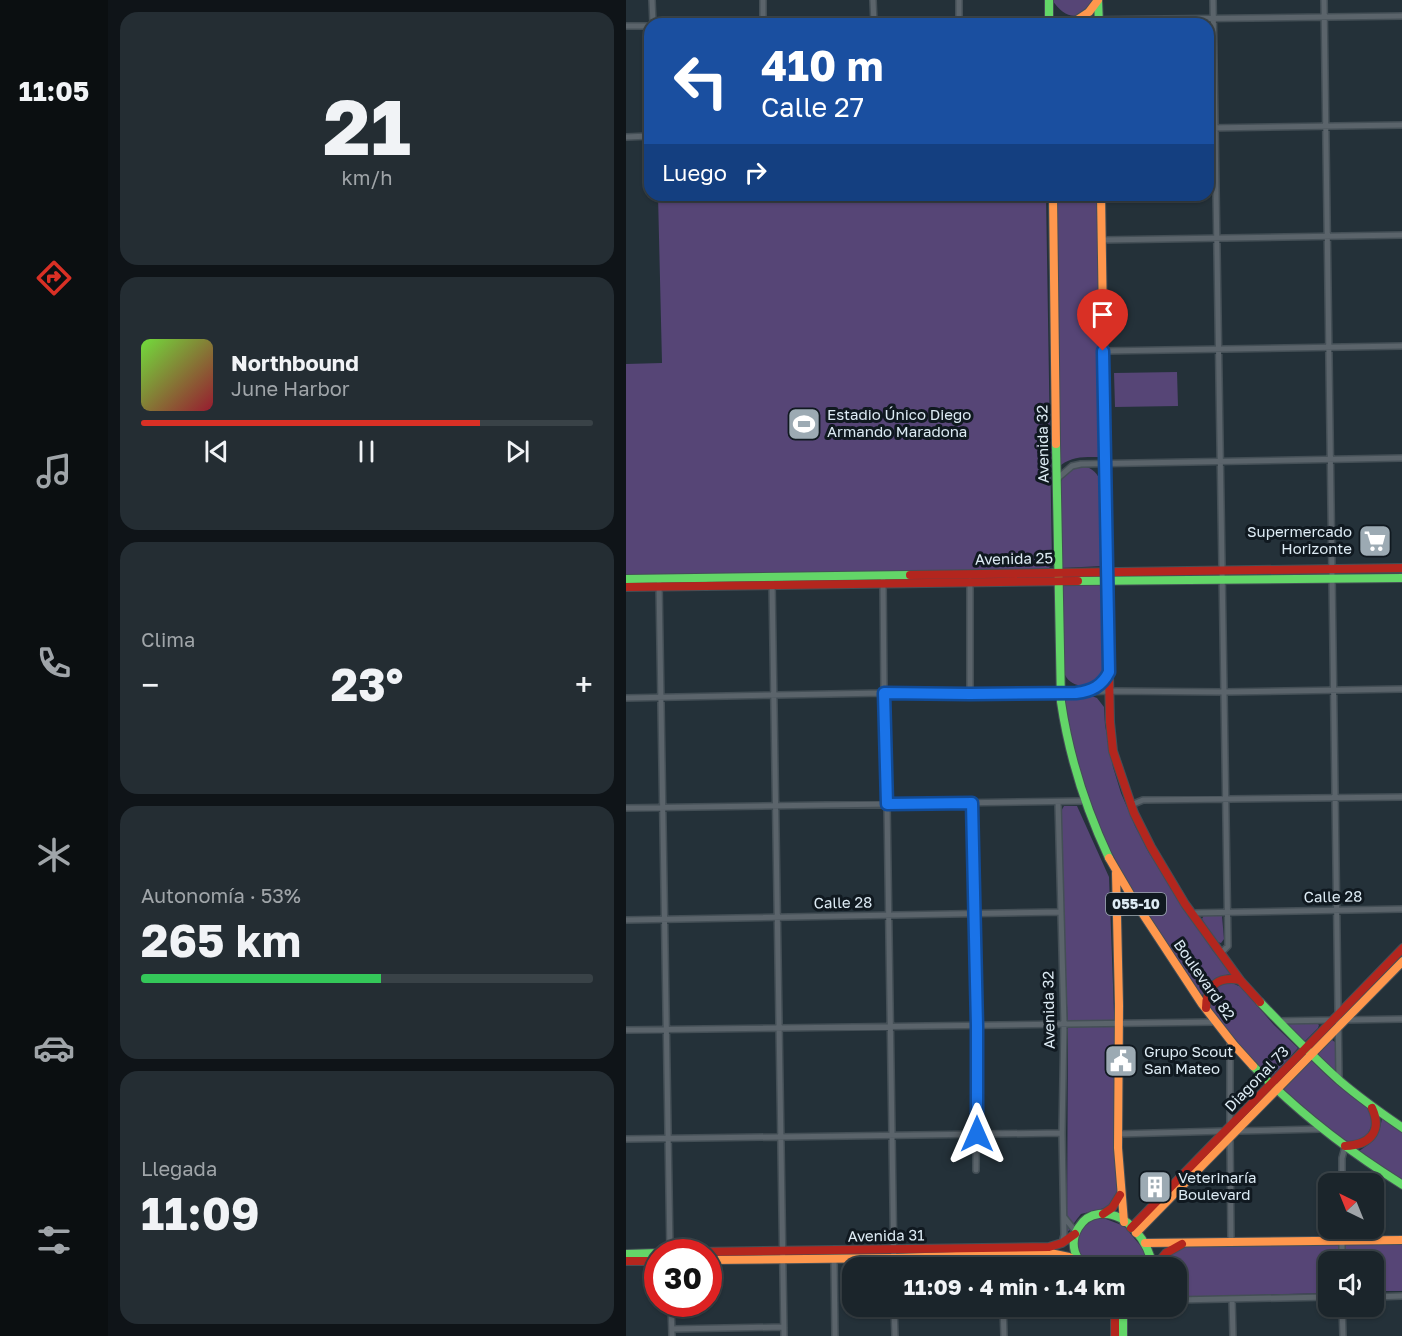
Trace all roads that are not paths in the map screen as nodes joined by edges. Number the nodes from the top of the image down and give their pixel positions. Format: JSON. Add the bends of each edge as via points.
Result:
{"nodes":[{"id":1,"x":652,"y":0,"type":"edge"},
{"id":2,"x":762,"y":0,"type":"edge"},
{"id":3,"x":873,"y":0,"type":"edge"},
{"id":4,"x":959,"y":0,"type":"edge"},
{"id":5,"x":1049,"y":0,"type":"edge"},
{"id":6,"x":1098,"y":0,"type":"edge"},
{"id":7,"x":1213,"y":0,"type":"edge"},
{"id":8,"x":1324,"y":0,"type":"edge"},
{"id":9,"x":1403,"y":16,"type":"edge"},
{"id":10,"x":651,"y":18,"type":"edge"},
{"id":11,"x":762,"y":18,"type":"edge"},
{"id":12,"x":874,"y":18,"type":"edge"},
{"id":13,"x":959,"y":18,"type":"edge"},
{"id":14,"x":1049,"y":18,"type":"edge"},
{"id":15,"x":1080,"y":18,"type":"edge"},
{"id":16,"x":1099,"y":18,"type":"edge"},
{"id":17,"x":1213,"y":18,"type":"joint"},
{"id":18,"x":1324,"y":18,"type":"junction"},
{"id":19,"x":644,"y":25,"type":"edge"},
{"id":20,"x":626,"y":26,"type":"edge"},
{"id":21,"x":1403,"y":125,"type":"edge"},
{"id":22,"x":1326,"y":126,"type":"junction"},
{"id":23,"x":1214,"y":128,"type":"edge"},
{"id":24,"x":644,"y":136,"type":"edge"},
{"id":25,"x":626,"y":137,"type":"edge"},
{"id":26,"x":1214,"y":183,"type":"edge"},
{"id":27,"x":1053,"y":201,"type":"edge"},
{"id":28,"x":1100,"y":201,"type":"edge"},
{"id":29,"x":1403,"y":235,"type":"edge"},
{"id":30,"x":1327,"y":236,"type":"junction"},
{"id":31,"x":1217,"y":238,"type":"junction"},
{"id":32,"x":1101,"y":240,"type":"junction"},
{"id":33,"x":1403,"y":346,"type":"edge"},
{"id":34,"x":1329,"y":347,"type":"junction"},
{"id":35,"x":1218,"y":349,"type":"junction"},
{"id":36,"x":1103,"y":351,"type":"junction"},
{"id":37,"x":1403,"y":458,"type":"edge"},
{"id":38,"x":1330,"y":459,"type":"junction"},
{"id":39,"x":1105,"y":462,"type":"junction"},
{"id":40,"x":1220,"y":462,"type":"junction"},
{"id":41,"x":1057,"y":479,"type":"junction"},
{"id":42,"x":1403,"y":568,"type":"edge"},
{"id":43,"x":1332,"y":569,"type":"junction"},
{"id":44,"x":1222,"y":570,"type":"junction"},
{"id":45,"x":1108,"y":571,"type":"junction"},
{"id":46,"x":1060,"y":572,"type":"junction"},
{"id":47,"x":970,"y":578,"type":"junction"},
{"id":48,"x":1403,"y":578,"type":"edge"},
{"id":49,"x":626,"y":579,"type":"edge"},
{"id":50,"x":883,"y":579,"type":"junction"},
{"id":51,"x":1332,"y":579,"type":"junction"},
{"id":52,"x":1222,"y":580,"type":"junction"},
{"id":53,"x":772,"y":581,"type":"junction"},
{"id":54,"x":1108,"y":581,"type":"junction"},
{"id":55,"x":658,"y":582,"type":"junction"},
{"id":56,"x":1060,"y":582,"type":"junction"},
{"id":57,"x":626,"y":587,"type":"edge"},
{"id":58,"x":1109,"y":672,"type":"junction"},
{"id":59,"x":1403,"y":689,"type":"edge"},
{"id":60,"x":1334,"y":690,"type":"junction"},
{"id":61,"x":1109,"y":691,"type":"junction"},
{"id":62,"x":1087,"y":692,"type":"junction"},
{"id":63,"x":1224,"y":692,"type":"junction"},
{"id":64,"x":884,"y":693,"type":"junction"},
{"id":65,"x":1060,"y":693,"type":"junction"},
{"id":66,"x":970,"y":694,"type":"junction"},
{"id":67,"x":773,"y":696,"type":"junction"},
{"id":68,"x":661,"y":697,"type":"junction"},
{"id":69,"x":626,"y":698,"type":"edge"},
{"id":70,"x":1403,"y":796,"type":"edge"},
{"id":71,"x":1335,"y":798,"type":"junction"},
{"id":72,"x":1225,"y":799,"type":"junction"},
{"id":73,"x":1085,"y":801,"type":"junction"},
{"id":74,"x":1058,"y":802,"type":"junction"},
{"id":75,"x":972,"y":803,"type":"junction"},
{"id":76,"x":887,"y":804,"type":"junction"},
{"id":77,"x":1131,"y":805,"type":"junction"},
{"id":78,"x":777,"y":806,"type":"junction"},
{"id":79,"x":662,"y":807,"type":"junction"},
{"id":80,"x":626,"y":808,"type":"edge"},
{"id":81,"x":1115,"y":870,"type":"junction"},
{"id":82,"x":1139,"y":909,"type":"junction"},
{"id":83,"x":1403,"y":909,"type":"edge"},
{"id":84,"x":1337,"y":910,"type":"junction"},
{"id":85,"x":1061,"y":912,"type":"junction"},
{"id":86,"x":1116,"y":912,"type":"junction"},
{"id":87,"x":1226,"y":912,"type":"junction"},
{"id":88,"x":1192,"y":913,"type":"junction"},
{"id":89,"x":973,"y":914,"type":"junction"},
{"id":90,"x":888,"y":915,"type":"junction"},
{"id":91,"x":778,"y":918,"type":"junction"},
{"id":92,"x":664,"y":919,"type":"junction"},
{"id":93,"x":626,"y":920,"type":"edge"},
{"id":94,"x":1403,"y":948,"type":"edge"},
{"id":95,"x":1221,"y":952,"type":"junction"},
{"id":96,"x":1403,"y":962,"type":"edge"},
{"id":97,"x":1240,"y":980,"type":"junction"},
{"id":98,"x":1206,"y":1009,"type":"junction"},
{"id":99,"x":1403,"y":1019,"type":"edge"},
{"id":100,"x":1339,"y":1020,"type":"junction"},
{"id":101,"x":1276,"y":1021,"type":"junction"},
{"id":102,"x":1216,"y":1022,"type":"junction"},
{"id":103,"x":1064,"y":1024,"type":"junction"},
{"id":104,"x":1119,"y":1024,"type":"junction"},
{"id":105,"x":977,"y":1026,"type":"junction"},
{"id":106,"x":890,"y":1027,"type":"junction"},
{"id":107,"x":779,"y":1028,"type":"junction"},
{"id":108,"x":626,"y":1030,"type":"edge"},
{"id":109,"x":666,"y":1030,"type":"junction"},
{"id":110,"x":1230,"y":1040,"type":"junction"},
{"id":111,"x":1308,"y":1052,"type":"junction"},
{"id":112,"x":1340,"y":1081,"type":"junction"},
{"id":113,"x":1274,"y":1087,"type":"junction"},
{"id":114,"x":1370,"y":1105,"type":"junction"},
{"id":115,"x":1403,"y":1128,"type":"edge"},
{"id":116,"x":1322,"y":1129,"type":"junction"},
{"id":117,"x":1230,"y":1131,"type":"junction"},
{"id":118,"x":1062,"y":1132,"type":"junction"},
{"id":119,"x":891,"y":1134,"type":"junction"},
{"id":120,"x":977,"y":1134,"type":"junction"},
{"id":121,"x":1118,"y":1134,"type":"junction"},
{"id":122,"x":780,"y":1137,"type":"junction"},
{"id":123,"x":668,"y":1138,"type":"junction"},
{"id":124,"x":626,"y":1139,"type":"edge"},
{"id":125,"x":1345,"y":1146,"type":"junction"},
{"id":126,"x":976,"y":1170,"type":"dead end"},
{"id":127,"x":1342,"y":1173,"type":"edge"},
{"id":128,"x":1403,"y":1185,"type":"edge"},
{"id":129,"x":1120,"y":1194,"type":"junction"},
{"id":130,"x":1103,"y":1214,"type":"junction"},
{"id":131,"x":1064,"y":1217,"type":"junction"},
{"id":132,"x":1124,"y":1222,"type":"junction"},
{"id":133,"x":1134,"y":1230,"type":"junction"},
{"id":134,"x":1075,"y":1233,"type":"junction"},
{"id":135,"x":670,"y":1239,"type":"edge"},
{"id":136,"x":1342,"y":1240,"type":"junction"},
{"id":137,"x":1403,"y":1240,"type":"edge"},
{"id":138,"x":1231,"y":1242,"type":"junction"},
{"id":139,"x":1062,"y":1243,"type":"junction"},
{"id":140,"x":1145,"y":1243,"type":"junction"},
{"id":141,"x":1185,"y":1243,"type":"junction"},
{"id":142,"x":1002,"y":1251,"type":"junction"},
{"id":143,"x":1342,"y":1251,"type":"edge"},
{"id":144,"x":644,"y":1253,"type":"edge"},
{"id":145,"x":722,"y":1253,"type":"edge"},
{"id":146,"x":626,"y":1254,"type":"edge"},
{"id":147,"x":894,"y":1254,"type":"junction"},
{"id":148,"x":784,"y":1255,"type":"junction"},
{"id":149,"x":1002,"y":1257,"type":"edge"},
{"id":150,"x":1069,"y":1257,"type":"edge"},
{"id":151,"x":1078,"y":1257,"type":"edge"},
{"id":152,"x":1151,"y":1257,"type":"edge"},
{"id":153,"x":1163,"y":1257,"type":"edge"},
{"id":154,"x":834,"y":1258,"type":"junction"},
{"id":155,"x":722,"y":1259,"type":"edge"},
{"id":156,"x":626,"y":1261,"type":"edge"},
{"id":157,"x":644,"y":1261,"type":"edge"},
{"id":158,"x":1403,"y":1296,"type":"edge"},
{"id":159,"x":1318,"y":1297,"type":"edge"},
{"id":160,"x":1384,"y":1297,"type":"edge"},
{"id":161,"x":1232,"y":1299,"type":"junction"},
{"id":162,"x":1187,"y":1300,"type":"edge"},
{"id":163,"x":672,"y":1317,"type":"edge"},
{"id":164,"x":894,"y":1317,"type":"edge"},
{"id":165,"x":1003,"y":1317,"type":"edge"},
{"id":166,"x":1115,"y":1317,"type":"edge"},
{"id":167,"x":1123,"y":1317,"type":"edge"},
{"id":168,"x":1343,"y":1317,"type":"edge"},
{"id":169,"x":784,"y":1327,"type":"junction"},
{"id":170,"x":672,"y":1329,"type":"junction"},
{"id":171,"x":672,"y":1336,"type":"edge"},
{"id":172,"x":784,"y":1336,"type":"edge"},
{"id":173,"x":835,"y":1336,"type":"edge"},
{"id":174,"x":895,"y":1336,"type":"edge"},
{"id":175,"x":1004,"y":1336,"type":"edge"},
{"id":176,"x":1115,"y":1336,"type":"edge"},
{"id":177,"x":1123,"y":1336,"type":"edge"},
{"id":178,"x":1233,"y":1336,"type":"edge"},
{"id":179,"x":1343,"y":1336,"type":"edge"}],
"edges":[{"from":1,"to":10,"type":"street"},
{"from":2,"to":11,"type":"street"},
{"from":3,"to":12,"type":"street"},
{"from":4,"to":13,"type":"street"},
{"from":5,"to":14,"type":"main road"},
{"from":6,"to":15,"type":"main road"},
{"from":6,"to":16,"type":"main road"},
{"from":7,"to":17,"type":"street"},
{"from":8,"to":18,"type":"street"},
{"from":9,"to":18,"type":"street"},
{"from":17,"to":18,"type":"street"},
{"from":18,"to":22,"type":"street"},
{"from":19,"to":20,"type":"street"},
{"from":21,"to":22,"type":"street"},
{"from":22,"to":23,"type":"street"},
{"from":22,"to":30,"type":"street"},
{"from":24,"to":25,"type":"street"},
{"from":26,"to":31,"type":"street"},
{"from":27,"to":41,"type":"main road","name":"Avenida 32","number":"055-10"},
{"from":28,"to":32,"type":"main road","number":"055-10"},
{"from":29,"to":30,"type":"street"},
{"from":30,"to":31,"type":"street"},
{"from":30,"to":34,"type":"street"},
{"from":31,"to":32,"type":"street"},
{"from":31,"to":35,"type":"street"},
{"from":32,"to":36,"type":"main road","number":"055-10"},
{"from":33,"to":34,"type":"street"},
{"from":34,"to":35,"type":"street"},
{"from":34,"to":38,"type":"street"},
{"from":35,"to":36,"type":"street"},
{"from":35,"to":40,"type":"street"},
{"from":36,"to":39,"type":"main road","number":"055-10"},
{"from":37,"to":38,"type":"street"},
{"from":38,"to":40,"type":"street"},
{"from":38,"to":43,"type":"street"},
{"from":39,"to":40,"type":"street"},
{"from":39,"to":41,"type":"street","via":[[1072,466]]},
{"from":39,"to":45,"type":"main road","number":"055-10"},
{"from":40,"to":44,"type":"street"},
{"from":41,"to":46,"type":"main road","name":"Avenida 32","number":"055-10"},
{"from":42,"to":43,"type":"main road","name":"Avenida 25"},
{"from":43,"to":44,"type":"main road","name":"Avenida 25"},
{"from":43,"to":51,"type":"street"},
{"from":44,"to":45,"type":"main road","name":"Avenida 25"},
{"from":44,"to":52,"type":"street"},
{"from":45,"to":46,"type":"main road","name":"Avenida 25"},
{"from":45,"to":54,"type":"main road","number":"055-10"},
{"from":46,"to":47,"type":"main road","name":"Avenida 25"},
{"from":46,"to":56,"type":"main road","name":"Avenida 32","number":"055-10"},
{"from":47,"to":50,"type":"main road","name":"Avenida 25"},
{"from":47,"to":56,"type":"main road","name":"Avenida 25"},
{"from":47,"to":66,"type":"street"},
{"from":48,"to":51,"type":"main road","name":"Avenida 25"},
{"from":49,"to":55,"type":"main road","name":"Avenida 25"},
{"from":50,"to":53,"type":"main road","name":"Avenida 25"},
{"from":50,"to":64,"type":"street"},
{"from":51,"to":52,"type":"main road","name":"Avenida 25"},
{"from":51,"to":60,"type":"street"},
{"from":52,"to":54,"type":"main road","name":"Avenida 25"},
{"from":52,"to":63,"type":"street"},
{"from":53,"to":55,"type":"main road","name":"Avenida 25"},
{"from":53,"to":67,"type":"street"},
{"from":54,"to":56,"type":"main road","name":"Avenida 25"},
{"from":54,"to":58,"type":"main road","number":"055-10"},
{"from":55,"to":57,"type":"main road","name":"Avenida 25"},
{"from":55,"to":68,"type":"street"},
{"from":56,"to":65,"type":"main road","name":"Avenida 32","number":"055-10"},
{"from":58,"to":61,"type":"main road","number":"055-10"},
{"from":58,"to":62,"type":"main road","via":[[1100,685]]},
{"from":59,"to":60,"type":"street"},
{"from":60,"to":63,"type":"street"},
{"from":60,"to":71,"type":"street"},
{"from":61,"to":62,"type":"street"},
{"from":61,"to":63,"type":"street"},
{"from":61,"to":77,"type":"main road","name":"Boulevard 82","number":"055-10","via":[[1113,751]]},
{"from":62,"to":65,"type":"street"},
{"from":63,"to":72,"type":"street"},
{"from":64,"to":66,"type":"street"},
{"from":64,"to":67,"type":"street"},
{"from":64,"to":76,"type":"street"},
{"from":65,"to":66,"type":"street"},
{"from":65,"to":73,"type":"main road","name":"Boulevard 82","number":"055-10","via":[[1066,733]]},
{"from":67,"to":68,"type":"street"},
{"from":67,"to":78,"type":"street"},
{"from":68,"to":69,"type":"street"},
{"from":68,"to":79,"type":"street"},
{"from":70,"to":71,"type":"street"},
{"from":71,"to":72,"type":"street"},
{"from":71,"to":84,"type":"street"},
{"from":72,"to":77,"type":"street","via":[[1143,800]]},
{"from":72,"to":87,"type":"street"},
{"from":73,"to":74,"type":"street"},
{"from":73,"to":81,"type":"main road","name":"Boulevard 82","number":"055-10"},
{"from":74,"to":75,"type":"street"},
{"from":74,"to":85,"type":"street","name":"Avenida 32"},
{"from":75,"to":76,"type":"street"},
{"from":75,"to":89,"type":"street"},
{"from":76,"to":78,"type":"street"},
{"from":76,"to":90,"type":"street"},
{"from":77,"to":88,"type":"main road","name":"Boulevard 82","number":"055-10","via":[[1151,847]]},
{"from":78,"to":79,"type":"street"},
{"from":78,"to":91,"type":"street"},
{"from":79,"to":80,"type":"street"},
{"from":79,"to":92,"type":"street"},
{"from":81,"to":82,"type":"main road","name":"Boulevard 82","number":"055-10"},
{"from":81,"to":86,"type":"main road"},
{"from":82,"to":86,"type":"main road"},
{"from":82,"to":98,"type":"main road","name":"Boulevard 82","number":"055-10"},
{"from":83,"to":84,"type":"street","name":"Calle 28"},
{"from":84,"to":87,"type":"street","name":"Calle 28"},
{"from":84,"to":100,"type":"street"},
{"from":85,"to":89,"type":"street","name":"Calle 28"},
{"from":85,"to":103,"type":"street","name":"Avenida 32"},
{"from":86,"to":104,"type":"main road"},
{"from":87,"to":88,"type":"street","name":"Calle 28"},
{"from":87,"to":95,"type":"street","via":[[1228,946]]},
{"from":88,"to":95,"type":"main road","name":"Boulevard 82","number":"055-10"},
{"from":89,"to":90,"type":"street","name":"Calle 28"},
{"from":89,"to":105,"type":"street"},
{"from":90,"to":91,"type":"street","name":"Calle 28"},
{"from":90,"to":106,"type":"street"},
{"from":91,"to":92,"type":"street","name":"Calle 28"},
{"from":91,"to":107,"type":"street"},
{"from":92,"to":93,"type":"street","name":"Calle 28"},
{"from":92,"to":109,"type":"street"},
{"from":94,"to":100,"type":"main road","name":"Diagonal 73"},
{"from":95,"to":97,"type":"main road","name":"Boulevard 82","number":"055-10"},
{"from":96,"to":100,"type":"main road","name":"Diagonal 73"},
{"from":97,"to":98,"type":"main road","via":[[1227,978],[1215,983],[1207,994]]},
{"from":97,"to":101,"type":"main road","name":"Boulevard 82","number":"055-10"},
{"from":98,"to":102,"type":"main road","name":"Boulevard 82","number":"055-10"},
{"from":99,"to":100,"type":"street"},
{"from":100,"to":101,"type":"street"},
{"from":100,"to":111,"type":"main road","name":"Diagonal 73"},
{"from":100,"to":112,"type":"street"},
{"from":101,"to":111,"type":"main road","name":"Boulevard 82","number":"055-10"},
{"from":102,"to":104,"type":"street"},
{"from":102,"to":110,"type":"main road","name":"Boulevard 82","number":"055-10"},
{"from":103,"to":104,"type":"street"},
{"from":103,"to":105,"type":"street"},
{"from":103,"to":118,"type":"street","name":"Avenida 32"},
{"from":104,"to":121,"type":"main road"},
{"from":105,"to":106,"type":"street"},
{"from":105,"to":120,"type":"street"},
{"from":106,"to":107,"type":"street"},
{"from":106,"to":119,"type":"street"},
{"from":107,"to":109,"type":"street"},
{"from":107,"to":122,"type":"street"},
{"from":108,"to":109,"type":"street"},
{"from":109,"to":123,"type":"street"},
{"from":110,"to":113,"type":"main road","name":"Boulevard 82","number":"055-10"},
{"from":110,"to":117,"type":"street"},
{"from":111,"to":112,"type":"main road","name":"Boulevard 82","number":"055-10"},
{"from":111,"to":113,"type":"main road","name":"Diagonal 73"},
{"from":112,"to":114,"type":"main road","name":"Boulevard 82","number":"055-10"},
{"from":113,"to":116,"type":"main road","name":"Boulevard 82","number":"055-10"},
{"from":113,"to":117,"type":"main road","name":"Diagonal 73"},
{"from":114,"to":115,"type":"main road","name":"Boulevard 82","number":"055-10"},
{"from":114,"to":125,"type":"main road","via":[[1376,1119],[1371,1137],[1359,1146]]},
{"from":116,"to":117,"type":"street"},
{"from":116,"to":125,"type":"main road","name":"Boulevard 82","number":"055-10"},
{"from":117,"to":121,"type":"street"},
{"from":117,"to":133,"type":"main road","name":"Diagonal 73"},
{"from":117,"to":138,"type":"street"},
{"from":118,"to":120,"type":"street"},
{"from":118,"to":131,"type":"street","name":"Avenida 32"},
{"from":119,"to":120,"type":"street"},
{"from":119,"to":122,"type":"street"},
{"from":119,"to":147,"type":"street"},
{"from":120,"to":126,"type":"street"},
{"from":121,"to":129,"type":"main road"},
{"from":122,"to":123,"type":"street"},
{"from":122,"to":148,"type":"street"},
{"from":123,"to":124,"type":"street"},
{"from":123,"to":135,"type":"street"},
{"from":125,"to":127,"type":"street"},
{"from":125,"to":128,"type":"main road","name":"Boulevard 82","number":"055-10"},
{"from":129,"to":130,"type":"main road","via":[[1116,1204]]},
{"from":129,"to":132,"type":"main road"},
{"from":130,"to":132,"type":"main road"},
{"from":130,"to":134,"type":"main road","name":"Avenida 31","via":[[1087,1218]]},
{"from":131,"to":134,"type":"street"},
{"from":131,"to":139,"type":"street","name":"Avenida 32"},
{"from":132,"to":133,"type":"main road"},
{"from":133,"to":140,"type":"main road"},
{"from":134,"to":139,"type":"main road","name":"Avenida 31"},
{"from":134,"to":151,"type":"main road","via":[[1073,1246]]},
{"from":136,"to":137,"type":"main road"},
{"from":136,"to":138,"type":"main road"},
{"from":136,"to":143,"type":"street"},
{"from":138,"to":141,"type":"main road"},
{"from":139,"to":142,"type":"main road","name":"Avenida 31"},
{"from":140,"to":141,"type":"main road"},
{"from":140,"to":152,"type":"main road"},
{"from":141,"to":153,"type":"main road"},
{"from":142,"to":147,"type":"main road","name":"Avenida 31"},
{"from":142,"to":149,"type":"street"},
{"from":142,"to":150,"type":"main road","name":"Avenida 31"},
{"from":144,"to":146,"type":"main road"},
{"from":145,"to":148,"type":"main road","name":"Avenida 31"},
{"from":147,"to":148,"type":"main road","name":"Avenida 31"},
{"from":147,"to":154,"type":"main road","name":"Avenida 31"},
{"from":148,"to":154,"type":"main road","name":"Avenida 31"},
{"from":148,"to":155,"type":"main road","name":"Avenida 31"},
{"from":148,"to":169,"type":"street"},
{"from":154,"to":173,"type":"street"},
{"from":156,"to":157,"type":"main road"},
{"from":158,"to":160,"type":"street"},
{"from":159,"to":161,"type":"street"},
{"from":161,"to":162,"type":"street"},
{"from":161,"to":178,"type":"street"},
{"from":163,"to":170,"type":"street"},
{"from":164,"to":174,"type":"street"},
{"from":165,"to":175,"type":"street"},
{"from":166,"to":176,"type":"main road"},
{"from":167,"to":177,"type":"main road"},
{"from":168,"to":179,"type":"street"},
{"from":169,"to":170,"type":"street"},
{"from":169,"to":172,"type":"street"},
{"from":170,"to":171,"type":"street"}]}
